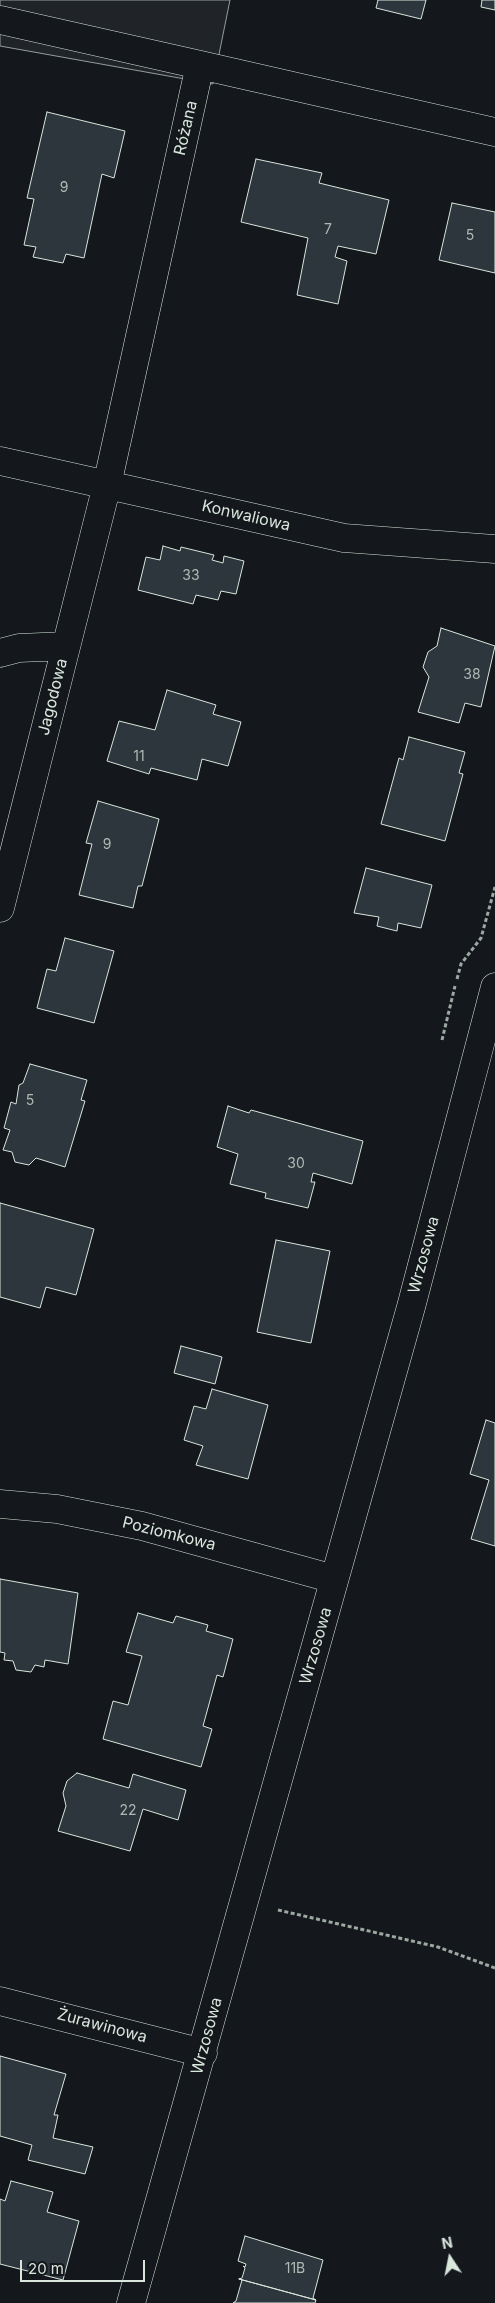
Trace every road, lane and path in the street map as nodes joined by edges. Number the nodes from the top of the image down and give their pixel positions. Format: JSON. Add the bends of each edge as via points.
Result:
{"nodes":[{"id":1,"x":0,"y":20,"type":"edge"},
{"id":2,"x":200,"y":65,"type":"junction"},
{"id":3,"x":495,"y":132,"type":"edge"},
{"id":4,"x":0,"y":461,"type":"edge"},
{"id":5,"x":107,"y":485,"type":"junction"},
{"id":6,"x":495,"y":549,"type":"edge"},
{"id":7,"x":66,"y":646,"type":"junction"},
{"id":8,"x":0,"y":653,"type":"edge"},
{"id":9,"x":0,"y":908,"type":"edge"},
{"id":10,"x":495,"y":987,"type":"edge"},
{"id":11,"x":0,"y":1504,"type":"edge"},
{"id":12,"x":334,"y":1579,"type":"junction"},
{"id":13,"x":244,"y":1902,"type":"junction"},
{"id":14,"x":495,"y":1968,"type":"edge"},
{"id":15,"x":0,"y":2000,"type":"edge"},
{"id":16,"x":203,"y":2053,"type":"junction"},
{"id":17,"x":131,"y":2303,"type":"edge"}],
"edges":[{"from":1,"to":2,"type":"street"},
{"from":2,"to":3,"type":"street"},
{"from":2,"to":5,"type":"street","name":"Różana"},
{"from":4,"to":5,"type":"street","name":"Konwaliowa"},
{"from":5,"to":6,"type":"street","name":"Konwaliowa","via":[[344,538]]},
{"from":5,"to":7,"type":"street","name":"Jagodowa"},
{"from":7,"to":8,"type":"street","via":[[19,648]]},
{"from":7,"to":9,"type":"street","name":"Jagodowa"},
{"from":10,"to":12,"type":"street","name":"Wrzosowa","via":[[411,1307]]},
{"from":11,"to":12,"type":"street","name":"Poziomkowa","via":[[58,1509],[142,1526]]},
{"from":12,"to":13,"type":"street","name":"Wrzosowa"},
{"from":13,"to":14,"type":"path","via":[[438,1947]]},
{"from":13,"to":16,"type":"street","name":"Wrzosowa"},
{"from":15,"to":16,"type":"street","name":"Żurawinowa"},
{"from":16,"to":17,"type":"street","name":"Wrzosowa"}]}
